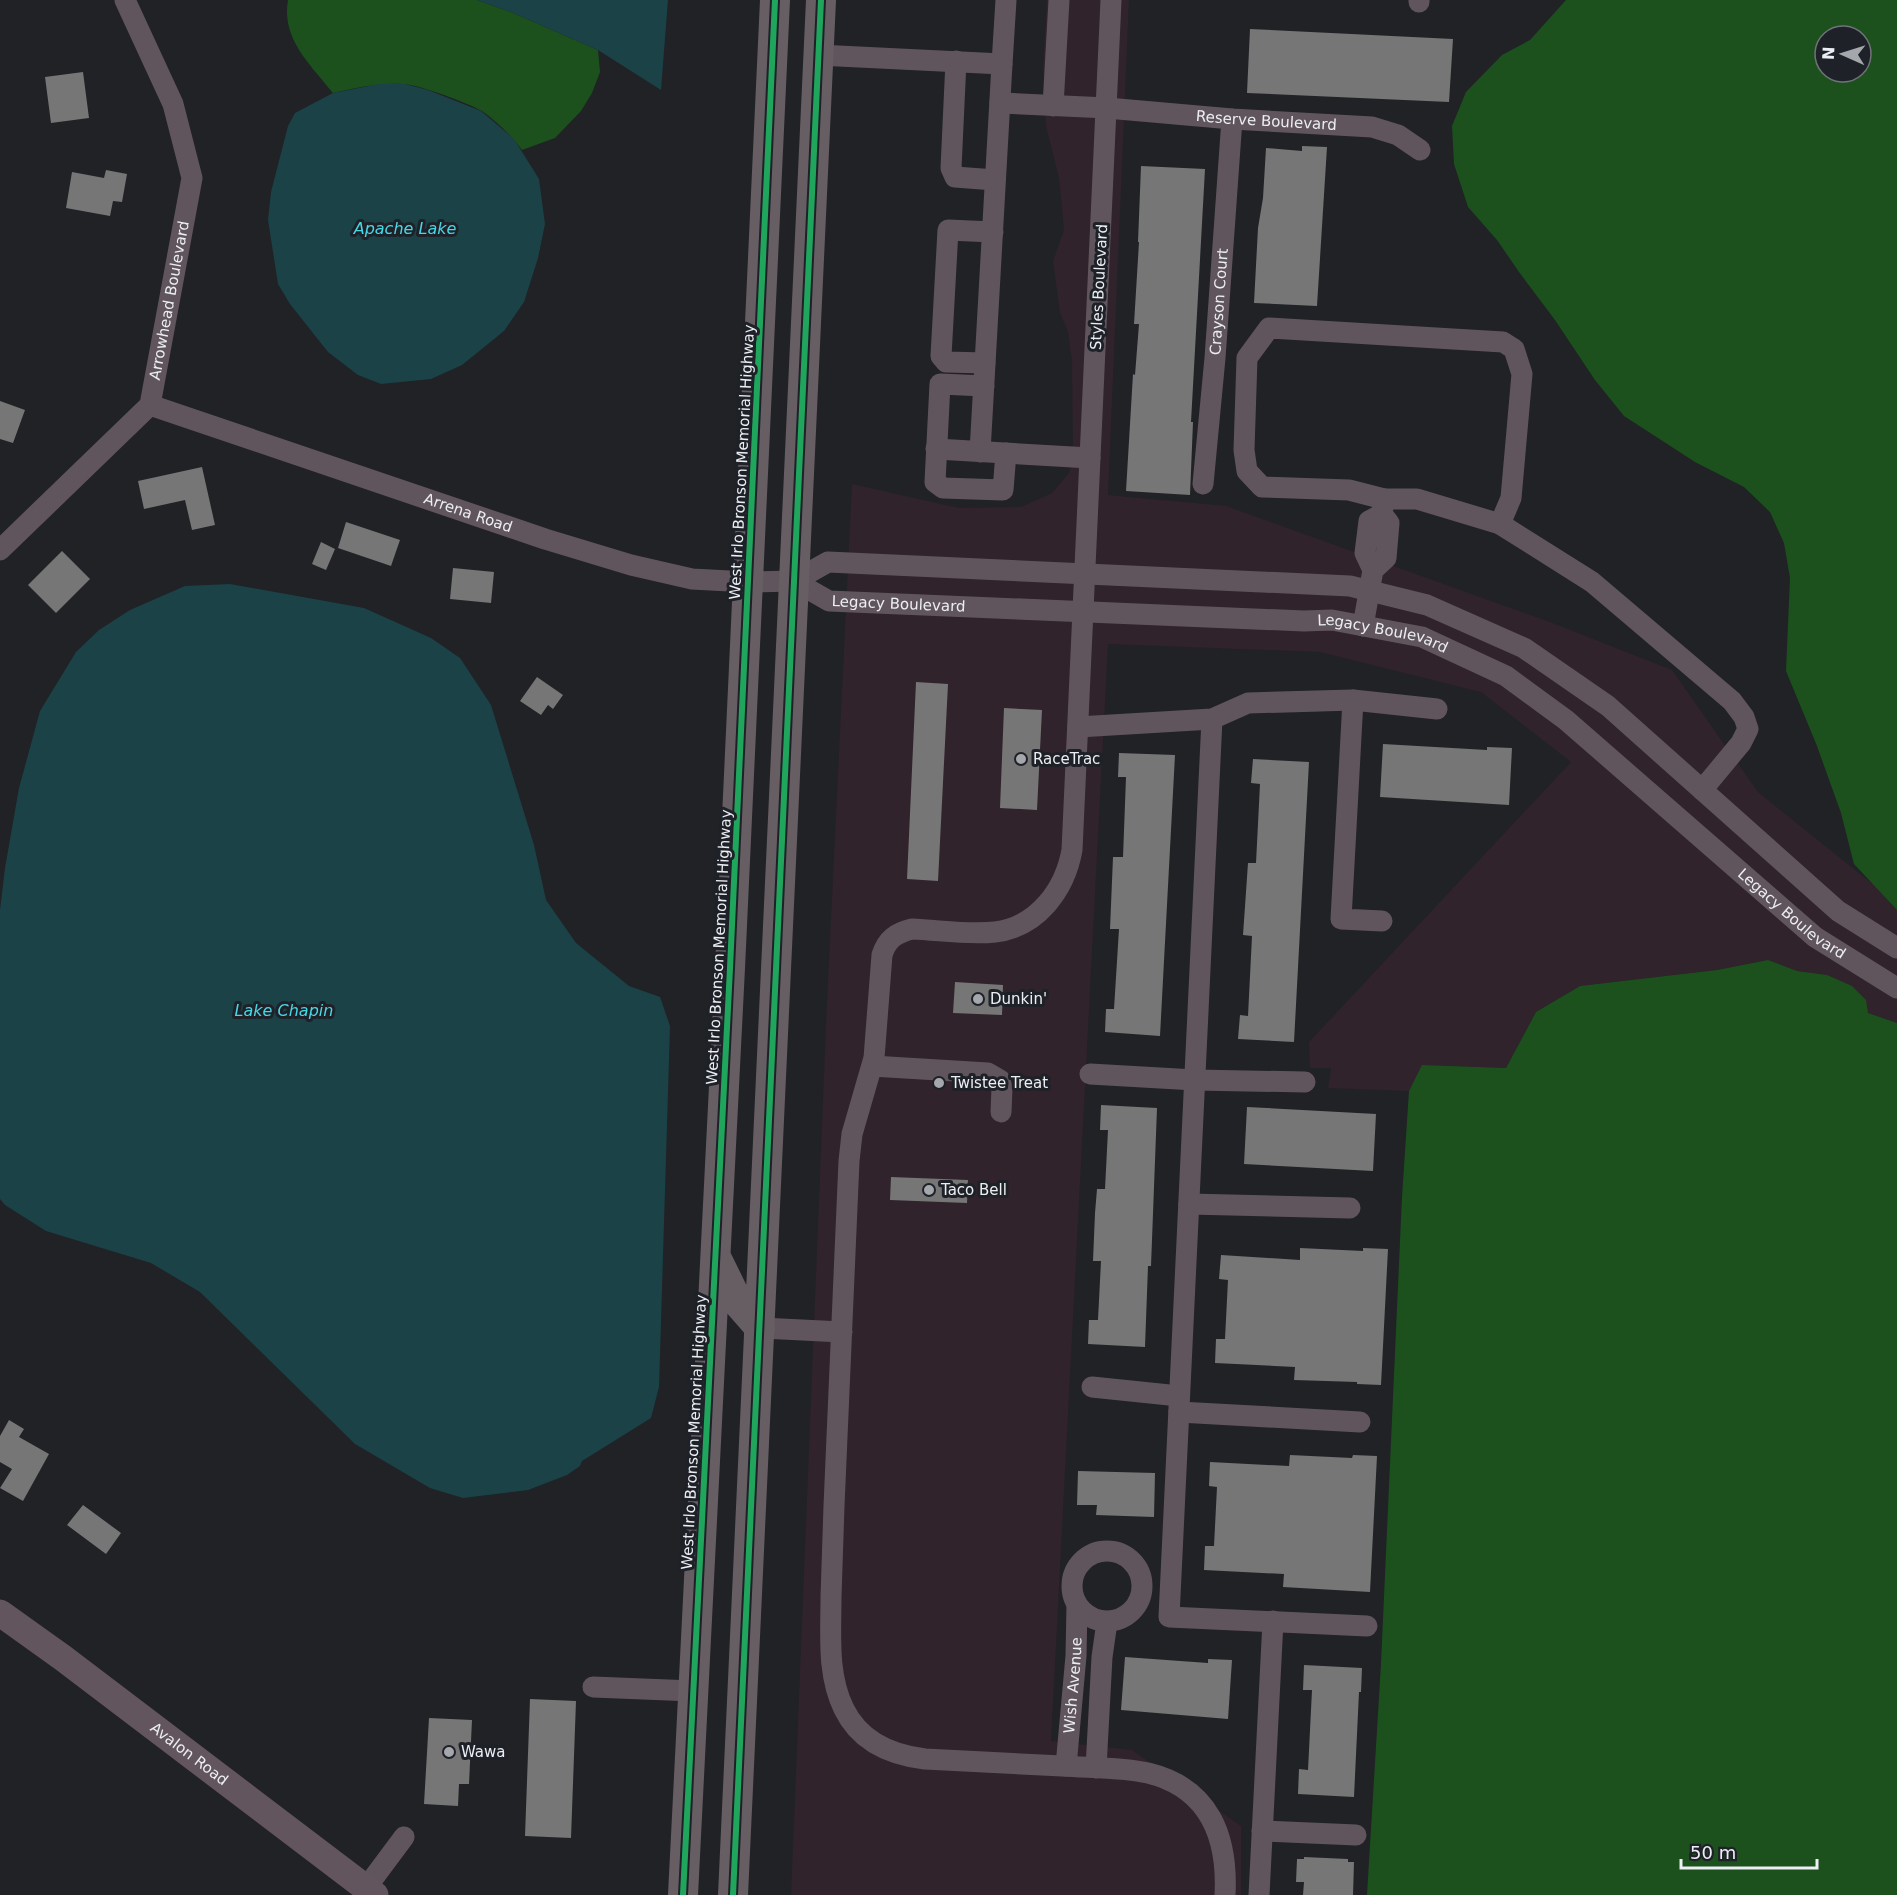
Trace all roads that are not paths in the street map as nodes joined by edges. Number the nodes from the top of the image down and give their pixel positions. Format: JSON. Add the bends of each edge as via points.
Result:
{"nodes":[{"id":1,"x":125,"y":0,"type":"edge"},
{"id":2,"x":775,"y":0,"type":"edge"},
{"id":3,"x":821,"y":0,"type":"edge"},
{"id":4,"x":1006,"y":0,"type":"edge"},
{"id":5,"x":1059,"y":0,"type":"edge"},
{"id":6,"x":1111,"y":0,"type":"edge"},
{"id":7,"x":818,"y":56,"type":"junction"},
{"id":8,"x":956,"y":61,"type":"junction"},
{"id":9,"x":1002,"y":64,"type":"junction"},
{"id":10,"x":1000,"y":103,"type":"junction"},
{"id":11,"x":1053,"y":106,"type":"junction"},
{"id":12,"x":1107,"y":108,"type":"junction"},
{"id":13,"x":1232,"y":119,"type":"junction"},
{"id":14,"x":1420,"y":150,"type":"dead end"},
{"id":15,"x":995,"y":180,"type":"junction"},
{"id":16,"x":993,"y":232,"type":"junction"},
{"id":17,"x":985,"y":363,"type":"junction"},
{"id":18,"x":984,"y":386,"type":"junction"},
{"id":19,"x":1211,"y":399,"type":"junction"},
{"id":20,"x":1246,"y":401,"type":"junction"},
{"id":21,"x":150,"y":405,"type":"junction"},
{"id":22,"x":936,"y":449,"type":"junction"},
{"id":23,"x":980,"y":452,"type":"junction"},
{"id":24,"x":1006,"y":453,"type":"junction"},
{"id":25,"x":1090,"y":458,"type":"junction"},
{"id":26,"x":1203,"y":484,"type":"dead end"},
{"id":27,"x":1383,"y":506,"type":"junction"},
{"id":28,"x":1500,"y":524,"type":"junction"},
{"id":29,"x":0,"y":550,"type":"edge"},
{"id":30,"x":1085,"y":573,"type":"junction"},
{"id":31,"x":1371,"y":580,"type":"junction"},
{"id":32,"x":794,"y":581,"type":"junction"},
{"id":33,"x":748,"y":582,"type":"junction"},
{"id":34,"x":1084,"y":611,"type":"junction"},
{"id":35,"x":1364,"y":626,"type":"junction"},
{"id":36,"x":1353,"y":700,"type":"junction"},
{"id":37,"x":1437,"y":709,"type":"dead end"},
{"id":38,"x":1212,"y":719,"type":"junction"},
{"id":39,"x":1078,"y":727,"type":"junction"},
{"id":40,"x":1702,"y":790,"type":"junction"},
{"id":41,"x":1382,"y":921,"type":"dead end"},
{"id":42,"x":1897,"y":948,"type":"edge"},
{"id":43,"x":1897,"y":988,"type":"edge"},
{"id":44,"x":872,"y":1066,"type":"junction"},
{"id":45,"x":1090,"y":1074,"type":"dead end"},
{"id":46,"x":1195,"y":1080,"type":"junction"},
{"id":47,"x":1305,"y":1082,"type":"dead end"},
{"id":48,"x":1001,"y":1112,"type":"dead end"},
{"id":49,"x":1189,"y":1204,"type":"junction"},
{"id":50,"x":1350,"y":1208,"type":"dead end"},
{"id":51,"x":716,"y":1257,"type":"junction"},
{"id":52,"x":760,"y":1328,"type":"junction"},
{"id":53,"x":842,"y":1332,"type":"junction"},
{"id":54,"x":1092,"y":1387,"type":"dead end"},
{"id":55,"x":1179,"y":1404,"type":"junction"},
{"id":56,"x":1360,"y":1422,"type":"dead end"},
{"id":57,"x":1170,"y":1590,"type":"junction"},
{"id":58,"x":1142,"y":1595,"type":"junction"},
{"id":59,"x":1077,"y":1605,"type":"junction"},
{"id":60,"x":0,"y":1613,"type":"edge"},
{"id":61,"x":1107,"y":1622,"type":"junction"},
{"id":62,"x":1273,"y":1622,"type":"junction"},
{"id":63,"x":1367,"y":1626,"type":"dead end"},
{"id":64,"x":593,"y":1687,"type":"dead end"},
{"id":65,"x":693,"y":1691,"type":"junction"},
{"id":66,"x":1072,"y":1698,"type":"junction"},
{"id":67,"x":1100,"y":1700,"type":"junction"},
{"id":68,"x":1066,"y":1766,"type":"junction"},
{"id":69,"x":1096,"y":1768,"type":"junction"},
{"id":70,"x":1262,"y":1831,"type":"junction"},
{"id":71,"x":1356,"y":1835,"type":"dead end"},
{"id":72,"x":404,"y":1837,"type":"dead end"},
{"id":73,"x":370,"y":1891,"type":"edge"},
{"id":74,"x":683,"y":1895,"type":"edge"},
{"id":75,"x":733,"y":1895,"type":"edge"},
{"id":76,"x":1225,"y":1895,"type":"edge"},
{"id":77,"x":1259,"y":1895,"type":"edge"}],
"edges":[{"from":1,"to":21,"type":"street","name":"Arrowhead Boulevard","via":[[173,104],[192,178]]},
{"from":2,"to":33,"type":"highway","name":"West Irlo Bronson Memorial Highway"},
{"from":3,"to":7,"type":"highway"},
{"from":4,"to":9,"type":"street"},
{"from":5,"to":11,"type":"street"},
{"from":6,"to":12,"type":"street","name":"Styles Boulevard"},
{"from":7,"to":8,"type":"street"},
{"from":7,"to":32,"type":"highway"},
{"from":8,"to":9,"type":"street"},
{"from":8,"to":15,"type":"street","via":[[951,168],[955,177]]},
{"from":9,"to":10,"type":"street"},
{"from":10,"to":11,"type":"street","name":"Reserve Boulevard"},
{"from":10,"to":15,"type":"street"},
{"from":11,"to":12,"type":"street","name":"Reserve Boulevard"},
{"from":12,"to":13,"type":"street","name":"Reserve Boulevard"},
{"from":12,"to":25,"type":"street","name":"Styles Boulevard"},
{"from":13,"to":14,"type":"street","name":"Reserve Boulevard","via":[[1372,127],[1398,135]]},
{"from":13,"to":19,"type":"street","name":"Crayson Court"},
{"from":15,"to":16,"type":"street"},
{"from":16,"to":17,"type":"street"},
{"from":16,"to":17,"type":"street","via":[[948,230],[941,356],[945,362]]},
{"from":17,"to":18,"type":"street"},
{"from":18,"to":22,"type":"street","via":[[940,384]]},
{"from":18,"to":23,"type":"street"},
{"from":19,"to":20,"type":"street"},
{"from":19,"to":26,"type":"street","name":"Crayson Court"},
{"from":20,"to":27,"type":"street","via":[[1247,471],[1262,487],[1349,490]]},
{"from":20,"to":28,"type":"street","via":[[1247,358],[1269,328],[1503,342],[1514,349],[1522,374],[1511,498]]},
{"from":21,"to":29,"type":"street"},
{"from":21,"to":33,"type":"street","name":"Arrena Road","via":[[631,565],[692,579]]},
{"from":22,"to":23,"type":"street"},
{"from":22,"to":24,"type":"street","via":[[935,482],[943,488],[1003,490]]},
{"from":23,"to":24,"type":"street"},
{"from":24,"to":25,"type":"street"},
{"from":25,"to":30,"type":"street","name":"Styles Boulevard"},
{"from":27,"to":28,"type":"street","via":[[1417,499]]},
{"from":27,"to":31,"type":"street","via":[[1389,523],[1386,558]]},
{"from":28,"to":40,"type":"street","via":[[1592,582],[1732,700],[1748,729]]},
{"from":30,"to":31,"type":"street","name":"Legacy Boulevard","via":[[1350,586]]},
{"from":30,"to":32,"type":"street","name":"Legacy Boulevard","via":[[828,562]]},
{"from":30,"to":34,"type":"street","name":"Styles Boulevard"},
{"from":31,"to":35,"type":"street"},
{"from":31,"to":40,"type":"street","name":"Legacy Boulevard","via":[[1524,648],[1608,706]]},
{"from":32,"to":33,"type":"street","name":"Arrena Road"},
{"from":32,"to":34,"type":"street","name":"Legacy Boulevard","via":[[829,601]]},
{"from":32,"to":52,"type":"highway"},
{"from":33,"to":51,"type":"highway","name":"West Irlo Bronson Memorial Highway"},
{"from":34,"to":35,"type":"street","name":"Legacy Boulevard","via":[[1332,620]]},
{"from":34,"to":39,"type":"street","name":"Styles Boulevard"},
{"from":35,"to":43,"type":"street","name":"Legacy Boulevard","via":[[1422,637],[1506,675],[1566,720],[1815,937]]},
{"from":36,"to":37,"type":"street"},
{"from":36,"to":38,"type":"street","via":[[1248,703]]},
{"from":36,"to":41,"type":"street","via":[[1341,919]]},
{"from":38,"to":39,"type":"street"},
{"from":38,"to":46,"type":"street"},
{"from":39,"to":44,"type":"street","name":"Styles Boulevard","via":[[1072,850],[1069,866],[1054,896],[1032,917],[1008,929],[912,929],[893,937],[882,955]]},
{"from":40,"to":42,"type":"street","name":"Legacy Boulevard","via":[[1838,911]]},
{"from":44,"to":48,"type":"street","via":[[988,1073],[1000,1080]]},
{"from":44,"to":53,"type":"street","name":"Styles Boulevard","via":[[850,1147]]},
{"from":45,"to":46,"type":"street"},
{"from":46,"to":47,"type":"street"},
{"from":46,"to":49,"type":"street"},
{"from":49,"to":50,"type":"street"},
{"from":49,"to":55,"type":"street"},
{"from":51,"to":52,"type":"highway","via":[[739,1304]]},
{"from":51,"to":65,"type":"highway","name":"West Irlo Bronson Memorial Highway"},
{"from":52,"to":53,"type":"street"},
{"from":52,"to":75,"type":"highway"},
{"from":53,"to":68,"type":"street","name":"Styles Boulevard","via":[[831,1638],[833,1675],[844,1709],[863,1735],[899,1755]]},
{"from":54,"to":55,"type":"street"},
{"from":55,"to":56,"type":"street"},
{"from":55,"to":57,"type":"street"},
{"from":57,"to":58,"type":"street"},
{"from":57,"to":62,"type":"street","via":[[1169,1617]]},
{"from":58,"to":59,"type":"street","name":"Wish Avenue","via":[[1140,1572],[1133,1563],[1124,1555],[1102,1552],[1091,1555],[1075,1572],[1072,1583]]},
{"from":58,"to":61,"type":"street","via":[[1129,1614]]},
{"from":59,"to":61,"type":"street","name":"Wish Avenue","via":[[1085,1614]]},
{"from":59,"to":66,"type":"street","name":"Wish Avenue"},
{"from":60,"to":73,"type":"main road","name":"Avalon Road"},
{"from":61,"to":67,"type":"street","name":"Wish Avenue"},
{"from":62,"to":63,"type":"street"},
{"from":62,"to":70,"type":"street"},
{"from":64,"to":65,"type":"street"},
{"from":65,"to":74,"type":"highway","name":"West Irlo Bronson Memorial Highway"},
{"from":66,"to":67,"type":"street"},
{"from":66,"to":68,"type":"street","name":"Wish Avenue"},
{"from":67,"to":69,"type":"street","name":"Wish Avenue"},
{"from":68,"to":69,"type":"street","name":"Styles Boulevard"},
{"from":69,"to":76,"type":"street","name":"Styles Boulevard","via":[[1150,1773],[1176,1784],[1200,1802],[1221,1836]]},
{"from":70,"to":71,"type":"street"},
{"from":70,"to":77,"type":"street"},
{"from":72,"to":73,"type":"street"}]}
